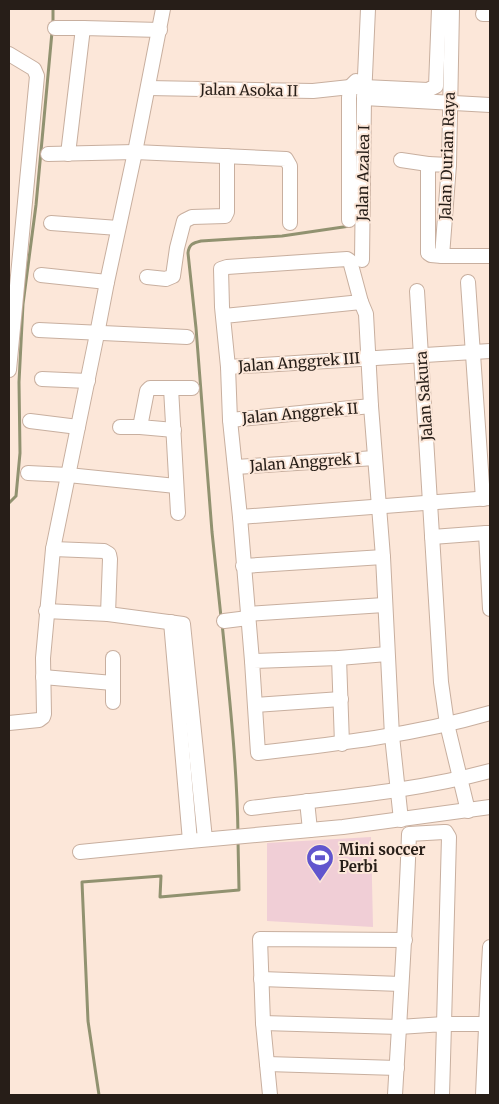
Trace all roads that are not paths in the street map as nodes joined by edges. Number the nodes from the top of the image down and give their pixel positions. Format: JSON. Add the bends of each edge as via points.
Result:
{"nodes":[{"id":1,"x":163,"y":9,"type":"edge"},
{"id":2,"x":368,"y":9,"type":"edge"},
{"id":3,"x":439,"y":9,"type":"edge"},
{"id":4,"x":452,"y":9,"type":"edge"},
{"id":5,"x":55,"y":28,"type":"dead end"},
{"id":6,"x":83,"y":28,"type":"junction"},
{"id":7,"x":160,"y":30,"type":"junction"},
{"id":8,"x":12,"y":58,"type":"edge"},
{"id":9,"x":366,"y":70,"type":"junction"},
{"id":10,"x":350,"y":87,"type":"junction"},
{"id":11,"x":148,"y":88,"type":"junction"},
{"id":12,"x":364,"y":92,"type":"junction"},
{"id":13,"x":449,"y":103,"type":"junction"},
{"id":14,"x":490,"y":105,"type":"edge"},
{"id":15,"x":135,"y":152,"type":"junction"},
{"id":16,"x":48,"y":154,"type":"dead end"},
{"id":17,"x":68,"y":154,"type":"junction"},
{"id":18,"x":227,"y":156,"type":"junction"},
{"id":19,"x":401,"y":160,"type":"dead end"},
{"id":20,"x":428,"y":164,"type":"junction"},
{"id":21,"x":449,"y":165,"type":"junction"},
{"id":22,"x":349,"y":220,"type":"dead end"},
{"id":23,"x":51,"y":223,"type":"dead end"},
{"id":24,"x":290,"y":223,"type":"dead end"},
{"id":25,"x":118,"y":228,"type":"junction"},
{"id":26,"x":442,"y":256,"type":"junction"},
{"id":27,"x":490,"y":256,"type":"edge"},
{"id":28,"x":362,"y":260,"type":"dead end"},
{"id":29,"x":41,"y":275,"type":"dead end"},
{"id":30,"x":147,"y":277,"type":"dead end"},
{"id":31,"x":106,"y":282,"type":"junction"},
{"id":32,"x":468,"y":282,"type":"dead end"},
{"id":33,"x":418,"y":291,"type":"dead end"},
{"id":34,"x":362,"y":302,"type":"junction"},
{"id":35,"x":224,"y":316,"type":"junction"},
{"id":36,"x":39,"y":330,"type":"dead end"},
{"id":37,"x":97,"y":334,"type":"junction"},
{"id":38,"x":187,"y":337,"type":"dead end"},
{"id":39,"x":490,"y":351,"type":"edge"},
{"id":40,"x":472,"y":353,"type":"junction"},
{"id":41,"x":422,"y":355,"type":"junction"},
{"id":42,"x":369,"y":358,"type":"junction"},
{"id":43,"x":228,"y":367,"type":"junction"},
{"id":44,"x":9,"y":370,"type":"edge"},
{"id":45,"x":42,"y":379,"type":"dead end"},
{"id":46,"x":88,"y":381,"type":"junction"},
{"id":47,"x":171,"y":388,"type":"junction"},
{"id":48,"x":192,"y":388,"type":"dead end"},
{"id":49,"x":371,"y":406,"type":"junction"},
{"id":50,"x":230,"y":420,"type":"junction"},
{"id":51,"x":30,"y":421,"type":"dead end"},
{"id":52,"x":78,"y":427,"type":"junction"},
{"id":53,"x":120,"y":427,"type":"dead end"},
{"id":54,"x":140,"y":427,"type":"junction"},
{"id":55,"x":174,"y":430,"type":"junction"},
{"id":56,"x":375,"y":458,"type":"junction"},
{"id":57,"x":235,"y":467,"type":"junction"},
{"id":58,"x":28,"y":473,"type":"dead end"},
{"id":59,"x":68,"y":475,"type":"junction"},
{"id":60,"x":176,"y":486,"type":"junction"},
{"id":61,"x":486,"y":499,"type":"edge"},
{"id":62,"x":431,"y":502,"type":"junction"},
{"id":63,"x":378,"y":506,"type":"junction"},
{"id":64,"x":178,"y":513,"type":"dead end"},
{"id":65,"x":240,"y":517,"type":"junction"},
{"id":66,"x":488,"y":533,"type":"edge"},
{"id":67,"x":432,"y":537,"type":"junction"},
{"id":68,"x":53,"y":550,"type":"junction"},
{"id":69,"x":383,"y":557,"type":"junction"},
{"id":70,"x":243,"y":566,"type":"junction"},
{"id":71,"x":384,"y":605,"type":"junction"},
{"id":72,"x":490,"y":609,"type":"edge"},
{"id":73,"x":46,"y":610,"type":"junction"},
{"id":74,"x":108,"y":614,"type":"junction"},
{"id":75,"x":248,"y":616,"type":"junction"},
{"id":76,"x":224,"y":621,"type":"dead end"},
{"id":77,"x":171,"y":622,"type":"junction"},
{"id":78,"x":387,"y":654,"type":"junction"},
{"id":79,"x":114,"y":658,"type":"dead end"},
{"id":80,"x":339,"y":658,"type":"junction"},
{"id":81,"x":252,"y":661,"type":"junction"},
{"id":82,"x":43,"y":677,"type":"junction"},
{"id":83,"x":113,"y":683,"type":"junction"},
{"id":84,"x":341,"y":699,"type":"junction"},
{"id":85,"x":113,"y":702,"type":"dead end"},
{"id":86,"x":255,"y":704,"type":"junction"},
{"id":87,"x":490,"y":712,"type":"edge"},
{"id":88,"x":9,"y":723,"type":"edge"},
{"id":89,"x":447,"y":724,"type":"junction"},
{"id":90,"x":392,"y":736,"type":"junction"},
{"id":91,"x":342,"y":744,"type":"junction"},
{"id":92,"x":490,"y":771,"type":"edge"},
{"id":93,"x":460,"y":779,"type":"junction"},
{"id":94,"x":398,"y":790,"type":"junction"},
{"id":95,"x":307,"y":801,"type":"junction"},
{"id":96,"x":490,"y":807,"type":"edge"},
{"id":97,"x":251,"y":808,"type":"dead end"},
{"id":98,"x":468,"y":811,"type":"junction"},
{"id":99,"x":401,"y":820,"type":"junction"},
{"id":100,"x":310,"y":830,"type":"junction"},
{"id":101,"x":205,"y":839,"type":"junction"},
{"id":102,"x":190,"y":840,"type":"junction"},
{"id":103,"x":80,"y":852,"type":"dead end"},
{"id":104,"x":405,"y":940,"type":"junction"},
{"id":105,"x":490,"y":947,"type":"edge"},
{"id":106,"x":261,"y":979,"type":"junction"},
{"id":107,"x":401,"y":984,"type":"junction"},
{"id":108,"x":489,"y":984,"type":"edge"},
{"id":109,"x":263,"y":1024,"type":"junction"},
{"id":110,"x":444,"y":1024,"type":"junction"},
{"id":111,"x":489,"y":1024,"type":"edge"},
{"id":112,"x":399,"y":1027,"type":"junction"},
{"id":113,"x":267,"y":1064,"type":"junction"},
{"id":114,"x":397,"y":1068,"type":"junction"},
{"id":115,"x":487,"y":1068,"type":"edge"},
{"id":116,"x":270,"y":1095,"type":"edge"},
{"id":117,"x":396,"y":1095,"type":"edge"},
{"id":118,"x":442,"y":1095,"type":"edge"},
{"id":119,"x":483,"y":1095,"type":"edge"}],
"edges":[{"from":1,"to":7,"type":"street"},
{"from":2,"to":9,"type":"street","name":"Jalan Azalea I"},
{"from":3,"to":12,"type":"street","via":[[436,86],[428,90]]},
{"from":4,"to":13,"type":"street","name":"Jalan Durian Raya"},
{"from":5,"to":6,"type":"street"},
{"from":6,"to":7,"type":"street"},
{"from":6,"to":17,"type":"street"},
{"from":7,"to":11,"type":"street"},
{"from":8,"to":44,"type":"street","via":[[34,69],[37,76]]},
{"from":9,"to":10,"type":"street"},
{"from":9,"to":12,"type":"street","name":"Jalan Azalea I"},
{"from":10,"to":11,"type":"street","name":"Jalan Asoka II","via":[[313,91]]},
{"from":10,"to":12,"type":"street","name":"Jalan Asoka II"},
{"from":10,"to":22,"type":"street"},
{"from":11,"to":15,"type":"street"},
{"from":12,"to":13,"type":"street"},
{"from":12,"to":28,"type":"street","name":"Jalan Azalea I"},
{"from":13,"to":14,"type":"street"},
{"from":13,"to":21,"type":"street","name":"Jalan Durian Raya"},
{"from":15,"to":17,"type":"street"},
{"from":15,"to":18,"type":"street"},
{"from":15,"to":25,"type":"street"},
{"from":16,"to":17,"type":"street"},
{"from":18,"to":24,"type":"street","via":[[286,159],[289,162]]},
{"from":18,"to":30,"type":"street","via":[[225,216],[184,221],[173,276],[166,279]]},
{"from":19,"to":20,"type":"street"},
{"from":20,"to":21,"type":"street"},
{"from":20,"to":26,"type":"street","via":[[428,253]]},
{"from":21,"to":26,"type":"street","name":"Jalan Durian Raya"},
{"from":23,"to":25,"type":"street"},
{"from":25,"to":31,"type":"street"},
{"from":26,"to":27,"type":"street"},
{"from":29,"to":31,"type":"street"},
{"from":31,"to":37,"type":"street"},
{"from":32,"to":40,"type":"street"},
{"from":33,"to":41,"type":"street","name":"Jalan Sakura"},
{"from":34,"to":35,"type":"street"},
{"from":34,"to":35,"type":"street","via":[[347,259],[227,267],[221,269]]},
{"from":34,"to":42,"type":"street"},
{"from":35,"to":43,"type":"street"},
{"from":36,"to":37,"type":"street"},
{"from":37,"to":38,"type":"street"},
{"from":37,"to":46,"type":"street"},
{"from":39,"to":40,"type":"street","name":"Jalan Anggrek III"},
{"from":40,"to":41,"type":"street","name":"Jalan Anggrek III"},
{"from":40,"to":61,"type":"street"},
{"from":41,"to":42,"type":"street","name":"Jalan Anggrek III"},
{"from":41,"to":62,"type":"street","name":"Jalan Sakura"},
{"from":42,"to":43,"type":"street","name":"Jalan Anggrek III"},
{"from":42,"to":49,"type":"street"},
{"from":43,"to":50,"type":"street"},
{"from":45,"to":46,"type":"street"},
{"from":46,"to":52,"type":"street"},
{"from":47,"to":48,"type":"street"},
{"from":47,"to":54,"type":"street","via":[[148,390]]},
{"from":47,"to":55,"type":"street"},
{"from":49,"to":50,"type":"street","name":"Jalan Anggrek II"},
{"from":49,"to":56,"type":"street"},
{"from":50,"to":57,"type":"street"},
{"from":51,"to":52,"type":"street"},
{"from":52,"to":59,"type":"street"},
{"from":53,"to":54,"type":"street"},
{"from":54,"to":55,"type":"street"},
{"from":55,"to":60,"type":"street"},
{"from":56,"to":57,"type":"street","name":"Jalan Anggrek I"},
{"from":56,"to":63,"type":"street"},
{"from":57,"to":65,"type":"street"},
{"from":58,"to":59,"type":"street"},
{"from":59,"to":60,"type":"street"},
{"from":59,"to":68,"type":"street"},
{"from":60,"to":64,"type":"street"},
{"from":61,"to":62,"type":"street"},
{"from":62,"to":63,"type":"street"},
{"from":62,"to":67,"type":"street","name":"Jalan Sakura"},
{"from":63,"to":65,"type":"street"},
{"from":63,"to":69,"type":"street"},
{"from":65,"to":70,"type":"street"},
{"from":66,"to":67,"type":"street"},
{"from":66,"to":72,"type":"street"},
{"from":67,"to":89,"type":"street","name":"Jalan Sakura","via":[[441,682]]},
{"from":68,"to":73,"type":"street"},
{"from":68,"to":74,"type":"street","via":[[104,551],[108,554]]},
{"from":69,"to":70,"type":"street"},
{"from":69,"to":71,"type":"street"},
{"from":70,"to":75,"type":"street"},
{"from":71,"to":75,"type":"street"},
{"from":71,"to":78,"type":"street"},
{"from":73,"to":74,"type":"street"},
{"from":73,"to":82,"type":"street"},
{"from":74,"to":77,"type":"street"},
{"from":75,"to":76,"type":"street"},
{"from":75,"to":81,"type":"street"},
{"from":77,"to":101,"type":"street","via":[[184,625]]},
{"from":77,"to":102,"type":"street"},
{"from":78,"to":80,"type":"street"},
{"from":78,"to":90,"type":"street"},
{"from":79,"to":83,"type":"street"},
{"from":80,"to":81,"type":"street"},
{"from":80,"to":84,"type":"street"},
{"from":81,"to":86,"type":"street"},
{"from":82,"to":83,"type":"street"},
{"from":82,"to":88,"type":"street","via":[[43,717]]},
{"from":83,"to":85,"type":"street"},
{"from":84,"to":86,"type":"street"},
{"from":84,"to":91,"type":"street"},
{"from":86,"to":91,"type":"street","via":[[252,753]]},
{"from":87,"to":89,"type":"street"},
{"from":89,"to":90,"type":"street"},
{"from":89,"to":93,"type":"street","name":"Jalan Sakura"},
{"from":90,"to":91,"type":"street"},
{"from":90,"to":94,"type":"street"},
{"from":92,"to":93,"type":"street"},
{"from":93,"to":94,"type":"street"},
{"from":93,"to":98,"type":"street","name":"Jalan Sakura"},
{"from":94,"to":95,"type":"street"},
{"from":94,"to":99,"type":"street"},
{"from":95,"to":97,"type":"street"},
{"from":95,"to":100,"type":"street"},
{"from":96,"to":98,"type":"street"},
{"from":98,"to":99,"type":"street"},
{"from":99,"to":100,"type":"street"},
{"from":100,"to":101,"type":"street"},
{"from":101,"to":102,"type":"street"},
{"from":102,"to":103,"type":"street"},
{"from":104,"to":106,"type":"street","via":[[260,939]]},
{"from":104,"to":107,"type":"street"},
{"from":104,"to":110,"type":"street","via":[[409,834],[446,832],[449,837]]},
{"from":105,"to":108,"type":"street"},
{"from":106,"to":107,"type":"street"},
{"from":106,"to":109,"type":"street"},
{"from":107,"to":112,"type":"street"},
{"from":108,"to":111,"type":"street"},
{"from":109,"to":112,"type":"street"},
{"from":109,"to":113,"type":"street"},
{"from":110,"to":111,"type":"street"},
{"from":110,"to":112,"type":"street"},
{"from":110,"to":118,"type":"street"},
{"from":111,"to":115,"type":"street"},
{"from":112,"to":114,"type":"street"},
{"from":113,"to":114,"type":"street"},
{"from":113,"to":116,"type":"street"},
{"from":114,"to":117,"type":"street"},
{"from":115,"to":119,"type":"street"}]}
